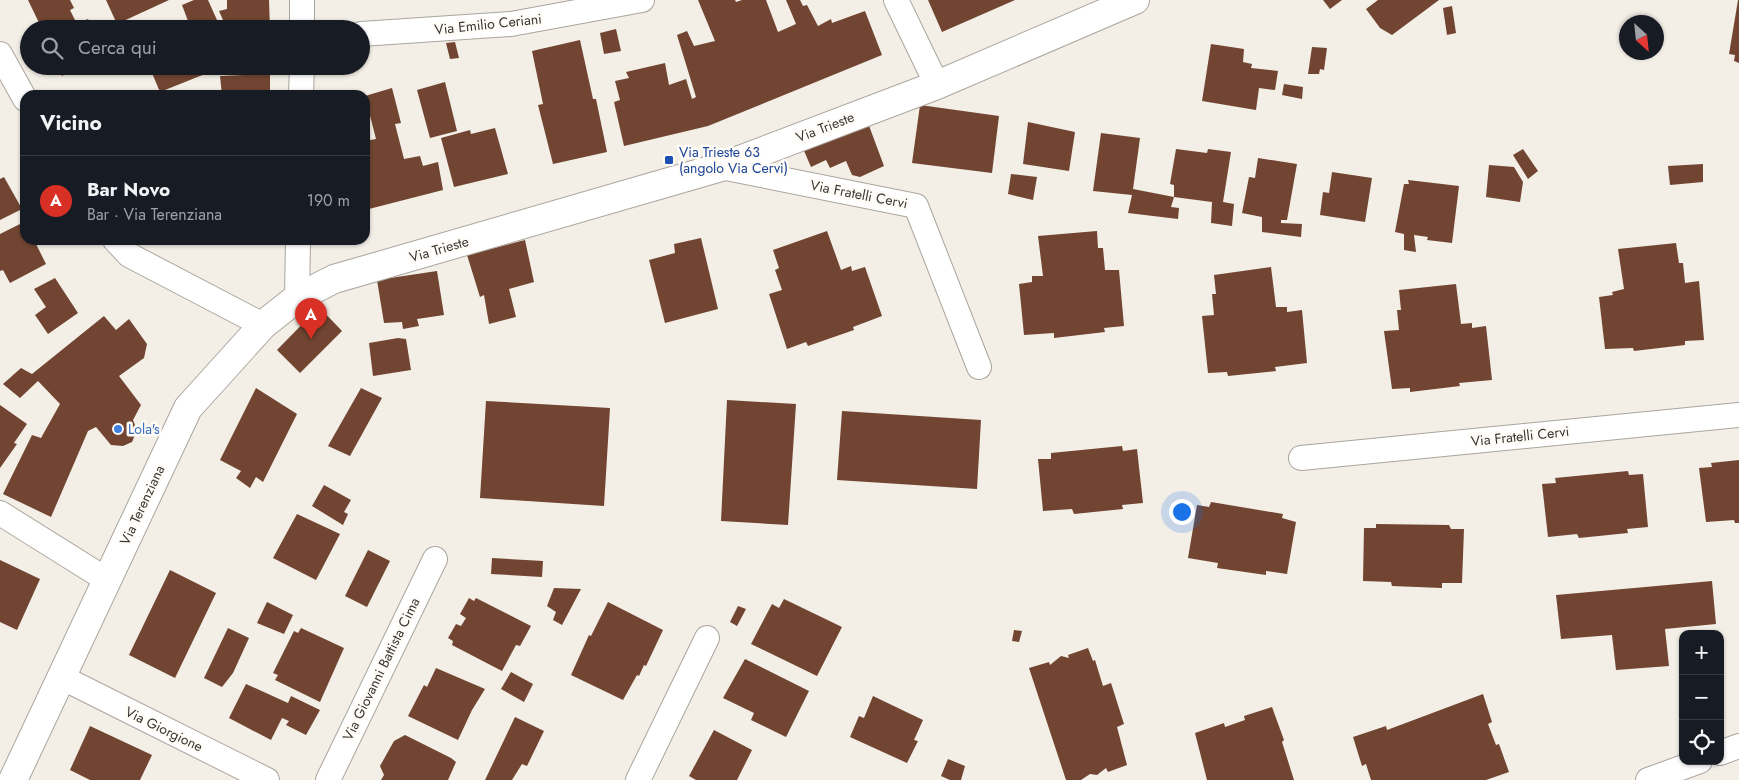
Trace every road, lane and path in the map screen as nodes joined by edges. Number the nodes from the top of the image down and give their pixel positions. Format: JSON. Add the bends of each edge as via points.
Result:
{"nodes":[{"id":1,"x":302,"y":0,"type":"edge"},
{"id":2,"x":642,"y":0,"type":"edge"},
{"id":3,"x":896,"y":0,"type":"edge"},
{"id":4,"x":1135,"y":0,"type":"edge"},
{"id":5,"x":302,"y":20,"type":"edge"},
{"id":6,"x":370,"y":33,"type":"edge"},
{"id":7,"x":0,"y":54,"type":"edge"},
{"id":8,"x":302,"y":75,"type":"edge"},
{"id":9,"x":938,"y":85,"type":"junction"},
{"id":10,"x":301,"y":90,"type":"edge"},
{"id":11,"x":20,"y":91,"type":"edge"},
{"id":12,"x":721,"y":167,"type":"junction"},
{"id":13,"x":120,"y":245,"type":"edge"},
{"id":14,"x":298,"y":245,"type":"edge"},
{"id":15,"x":334,"y":279,"type":"joint"},
{"id":16,"x":296,"y":298,"type":"junction"},
{"id":17,"x":263,"y":325,"type":"junction"},
{"id":18,"x":979,"y":367,"type":"dead end"},
{"id":19,"x":1739,"y":415,"type":"edge"},
{"id":20,"x":1300,"y":458,"type":"dead end"},
{"id":21,"x":0,"y":513,"type":"edge"},
{"id":22,"x":435,"y":559,"type":"dead end"},
{"id":23,"x":107,"y":580,"type":"junction"},
{"id":24,"x":707,"y":638,"type":"dead end"},
{"id":25,"x":61,"y":677,"type":"junction"},
{"id":26,"x":1739,"y":746,"type":"edge"},
{"id":27,"x":1724,"y":752,"type":"edge"},
{"id":28,"x":1692,"y":765,"type":"edge"},
{"id":29,"x":1671,"y":776,"type":"edge"},
{"id":30,"x":13,"y":780,"type":"edge"},
{"id":31,"x":267,"y":780,"type":"edge"},
{"id":32,"x":328,"y":780,"type":"edge"},
{"id":33,"x":638,"y":780,"type":"edge"},
{"id":34,"x":1648,"y":780,"type":"edge"}],
"edges":[{"from":1,"to":5,"type":"street"},
{"from":2,"to":6,"type":"street","name":"Via Emilio Ceriani","via":[[511,24]]},
{"from":3,"to":9,"type":"street"},
{"from":4,"to":9,"type":"street","name":"Via Trieste"},
{"from":7,"to":11,"type":"street"},
{"from":8,"to":10,"type":"street"},
{"from":9,"to":12,"type":"street","name":"Via Trieste"},
{"from":12,"to":15,"type":"street","name":"Via Trieste"},
{"from":12,"to":18,"type":"street","name":"Via Fratelli Cervi","via":[[916,206]]},
{"from":13,"to":17,"type":"street","via":[[129,255]]},
{"from":14,"to":16,"type":"street"},
{"from":15,"to":16,"type":"street","name":"Via Terenziana"},
{"from":16,"to":17,"type":"street","name":"Via Terenziana"},
{"from":17,"to":23,"type":"street","name":"Via Terenziana","via":[[188,408]]},
{"from":19,"to":20,"type":"street","name":"Via Fratelli Cervi"},
{"from":21,"to":23,"type":"street"},
{"from":22,"to":32,"type":"street","name":"Via Giovanni Battista Cima"},
{"from":23,"to":25,"type":"street","name":"Via Terenziana"},
{"from":24,"to":33,"type":"street"},
{"from":25,"to":30,"type":"street","name":"Via Terenziana"},
{"from":25,"to":31,"type":"street","name":"Via Giorgione"},
{"from":26,"to":27,"type":"street"},
{"from":28,"to":29,"type":"street"},
{"from":29,"to":34,"type":"street"}]}
